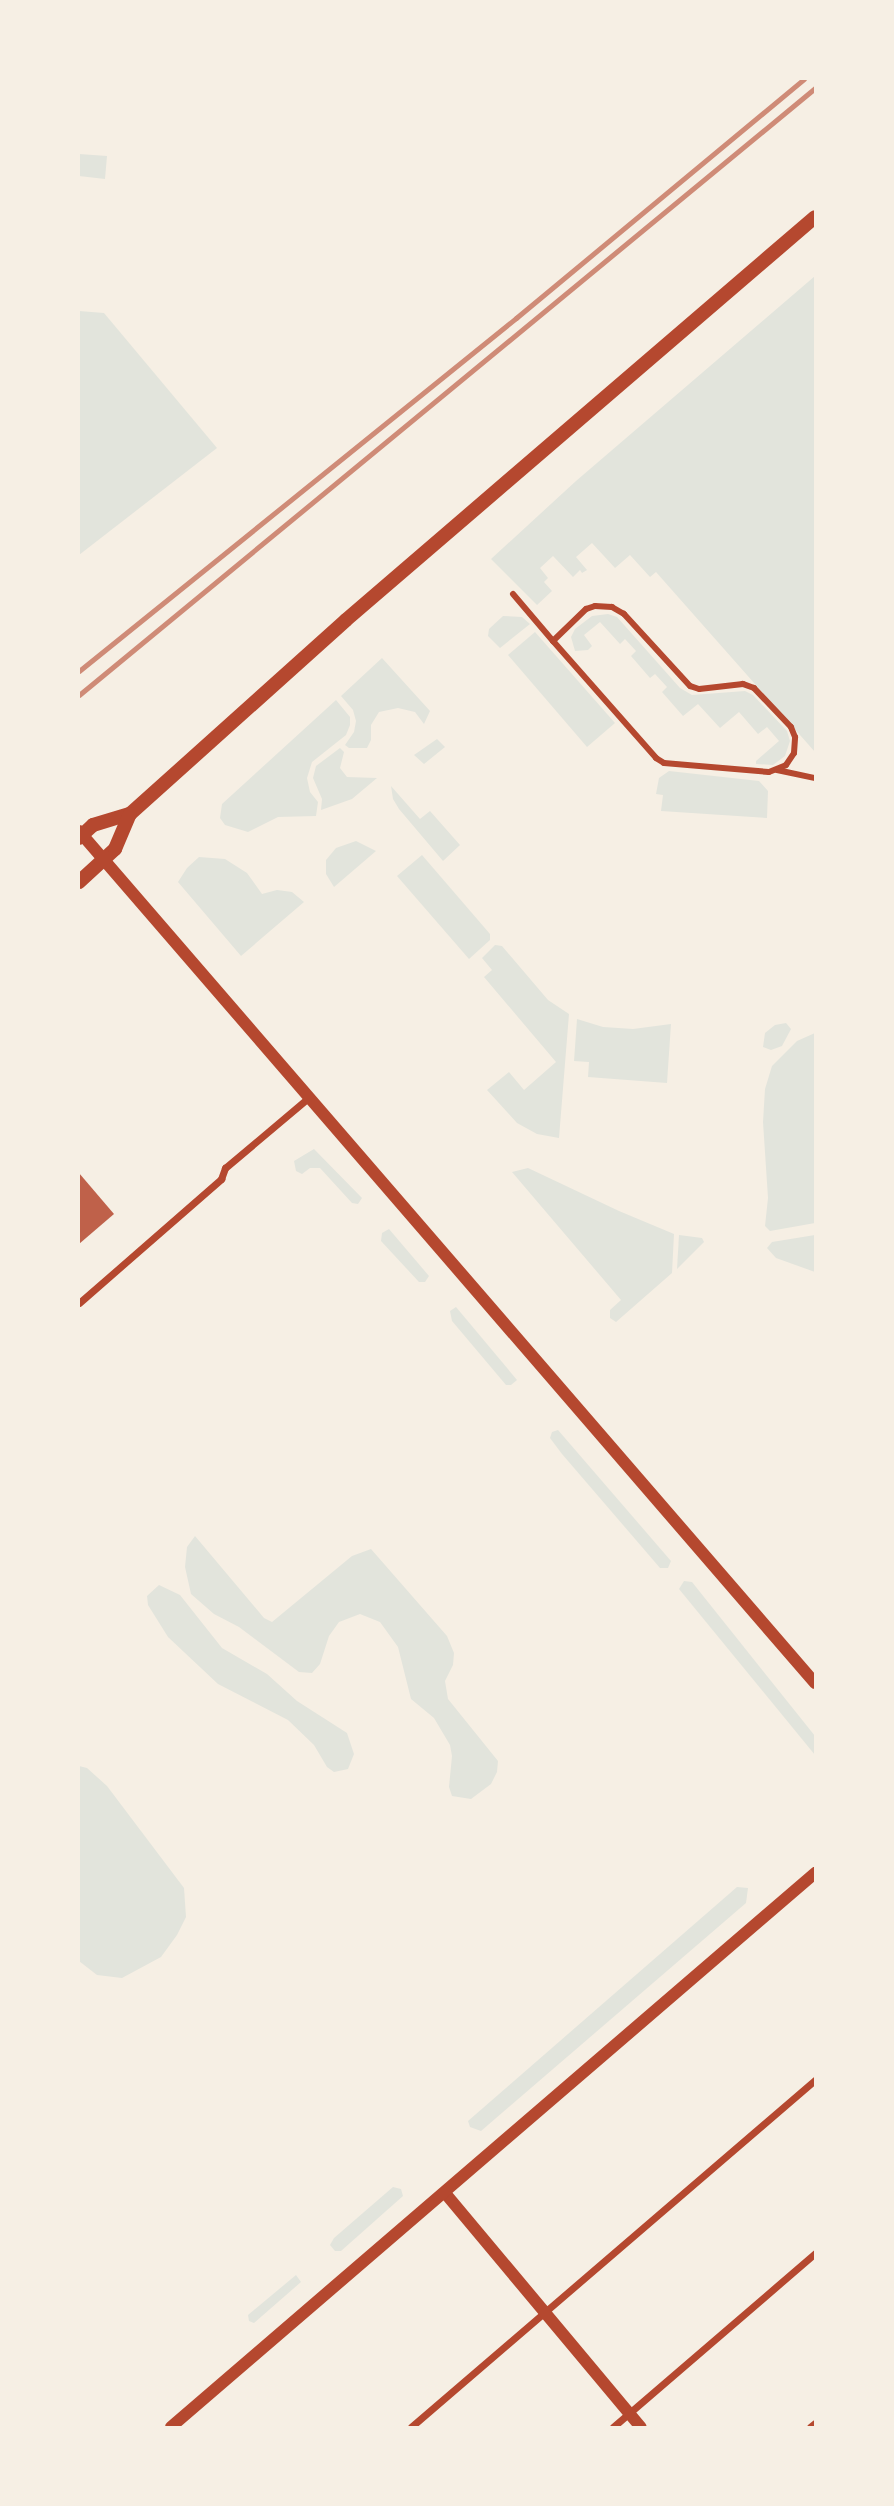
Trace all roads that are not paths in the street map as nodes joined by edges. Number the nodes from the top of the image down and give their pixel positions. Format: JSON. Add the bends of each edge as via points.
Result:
{"nodes":[{"id":1,"x":815,"y":217,"type":"edge"},
{"id":2,"x":513,"y":594,"type":"dead end"},
{"id":3,"x":553,"y":641,"type":"junction"},
{"id":4,"x":775,"y":770,"type":"junction"},
{"id":5,"x":815,"y":778,"type":"edge"},
{"id":6,"x":130,"y":814,"type":"junction"},
{"id":7,"x":80,"y":835,"type":"edge"},
{"id":8,"x":103,"y":860,"type":"junction"},
{"id":9,"x":79,"y":881,"type":"edge"},
{"id":10,"x":308,"y":1098,"type":"junction"},
{"id":11,"x":79,"y":1303,"type":"edge"},
{"id":12,"x":815,"y":1683,"type":"edge"},
{"id":13,"x":815,"y":1873,"type":"edge"},
{"id":14,"x":815,"y":2080,"type":"edge"},
{"id":15,"x":445,"y":2193,"type":"junction"},
{"id":16,"x":815,"y":2253,"type":"edge"},
{"id":17,"x":543,"y":2314,"type":"junction"},
{"id":18,"x":629,"y":2414,"type":"junction"},
{"id":19,"x":815,"y":2423,"type":"edge"},
{"id":20,"x":171,"y":2427,"type":"edge"},
{"id":21,"x":411,"y":2427,"type":"edge"},
{"id":22,"x":613,"y":2427,"type":"edge"},
{"id":23,"x":641,"y":2427,"type":"edge"},
{"id":24,"x":810,"y":2427,"type":"edge"}],
"edges":[{"from":1,"to":6,"type":"main road","via":[[346,620]]},
{"from":2,"to":3,"type":"street"},
{"from":3,"to":4,"type":"street","via":[[664,763]]},
{"from":3,"to":4,"type":"street","via":[[586,610],[612,607],[624,614],[690,686],[743,684],[754,688],[795,737],[794,753],[786,765]]},
{"from":4,"to":5,"type":"street"},
{"from":6,"to":7,"type":"main road","via":[[93,825]]},
{"from":6,"to":8,"type":"main road","via":[[116,849]]},
{"from":7,"to":8,"type":"street"},
{"from":8,"to":9,"type":"main road"},
{"from":8,"to":10,"type":"street"},
{"from":10,"to":11,"type":"street"},
{"from":10,"to":12,"type":"street"},
{"from":13,"to":15,"type":"street"},
{"from":14,"to":17,"type":"street"},
{"from":15,"to":17,"type":"street"},
{"from":15,"to":20,"type":"street"},
{"from":16,"to":18,"type":"street"},
{"from":17,"to":18,"type":"street"},
{"from":17,"to":21,"type":"street"},
{"from":18,"to":22,"type":"street"},
{"from":18,"to":23,"type":"street"},
{"from":19,"to":24,"type":"street"}]}
